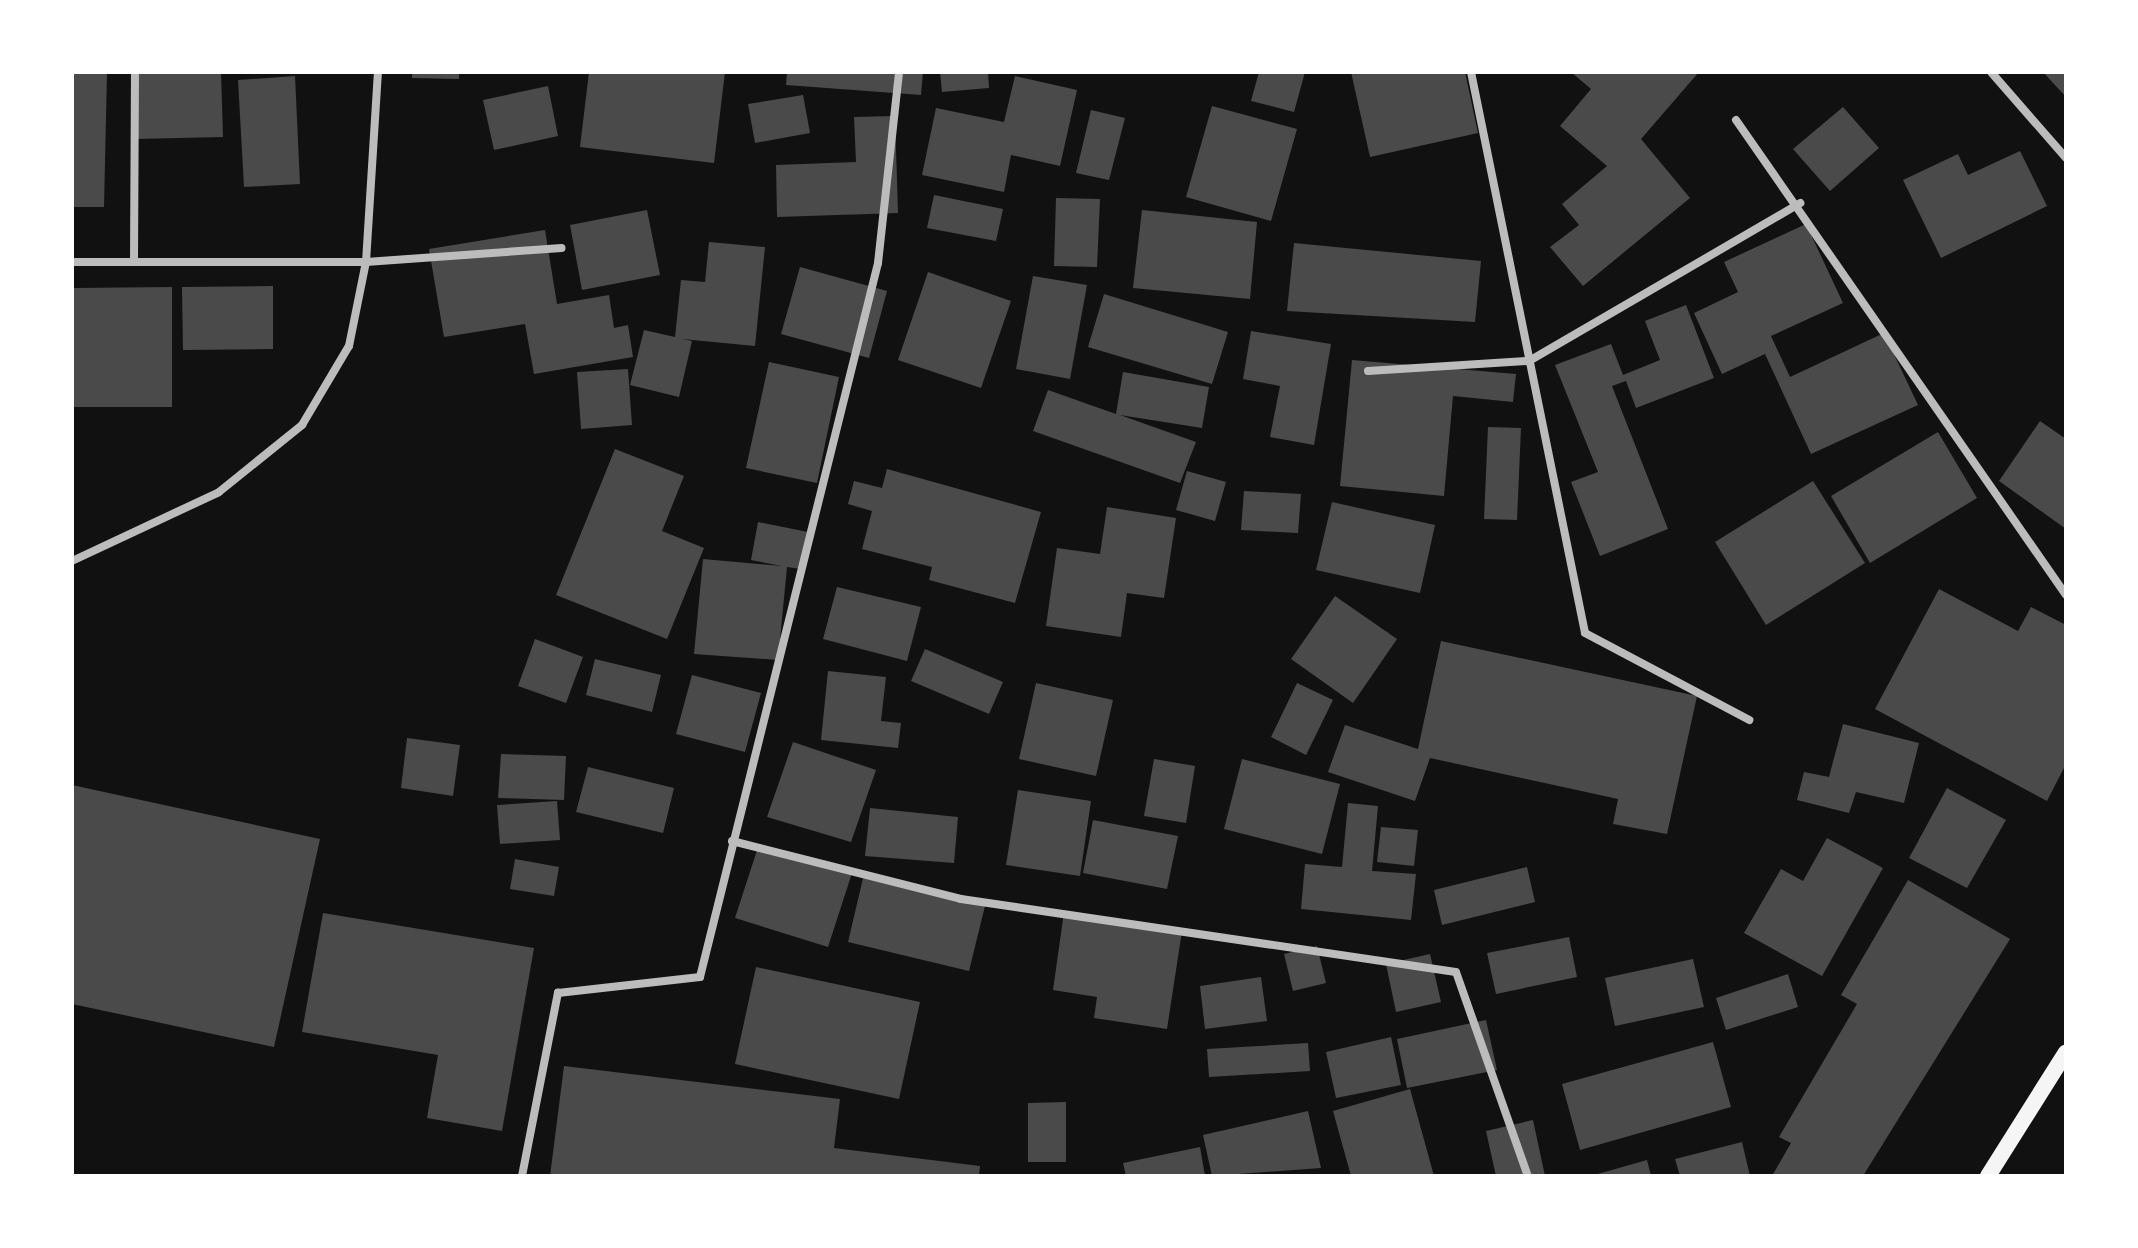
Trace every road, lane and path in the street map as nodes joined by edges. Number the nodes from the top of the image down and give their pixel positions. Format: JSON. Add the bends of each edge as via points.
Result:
{"nodes":[{"id":1,"x":135,"y":72,"type":"edge"},
{"id":2,"x":378,"y":72,"type":"edge"},
{"id":3,"x":899,"y":72,"type":"edge"},
{"id":4,"x":1471,"y":72,"type":"edge"},
{"id":5,"x":1991,"y":72,"type":"edge"},
{"id":6,"x":1736,"y":120,"type":"dead end"},
{"id":7,"x":2066,"y":158,"type":"edge"},
{"id":8,"x":1800,"y":203,"type":"junction"},
{"id":9,"x":561,"y":248,"type":"dead end"},
{"id":10,"x":134,"y":261,"type":"junction"},
{"id":11,"x":72,"y":262,"type":"edge"},
{"id":12,"x":366,"y":262,"type":"junction"},
{"id":13,"x":1529,"y":361,"type":"junction"},
{"id":14,"x":1368,"y":371,"type":"dead end"},
{"id":15,"x":72,"y":561,"type":"edge"},
{"id":16,"x":2066,"y":595,"type":"edge"},
{"id":17,"x":1749,"y":720,"type":"dead end"},
{"id":18,"x":732,"y":841,"type":"junction"},
{"id":19,"x":2066,"y":1052,"type":"edge"},
{"id":20,"x":522,"y":1176,"type":"edge"},
{"id":21,"x":1528,"y":1176,"type":"edge"},
{"id":22,"x":1988,"y":1176,"type":"edge"}],
"edges":[{"from":1,"to":10,"type":"street"},
{"from":2,"to":12,"type":"street"},
{"from":3,"to":18,"type":"street","via":[[878,263]]},
{"from":4,"to":13,"type":"street"},
{"from":5,"to":7,"type":"street"},
{"from":6,"to":8,"type":"street"},
{"from":8,"to":13,"type":"street"},
{"from":8,"to":16,"type":"street"},
{"from":9,"to":12,"type":"street"},
{"from":10,"to":11,"type":"street"},
{"from":10,"to":12,"type":"street"},
{"from":12,"to":15,"type":"street","via":[[349,346],[302,425],[219,492]]},
{"from":13,"to":14,"type":"street"},
{"from":13,"to":17,"type":"street","via":[[1585,633]]},
{"from":18,"to":20,"type":"street","via":[[700,977],[558,993]]},
{"from":18,"to":21,"type":"street","via":[[961,899],[1456,972]]},
{"from":19,"to":22,"type":"main road"}]}
